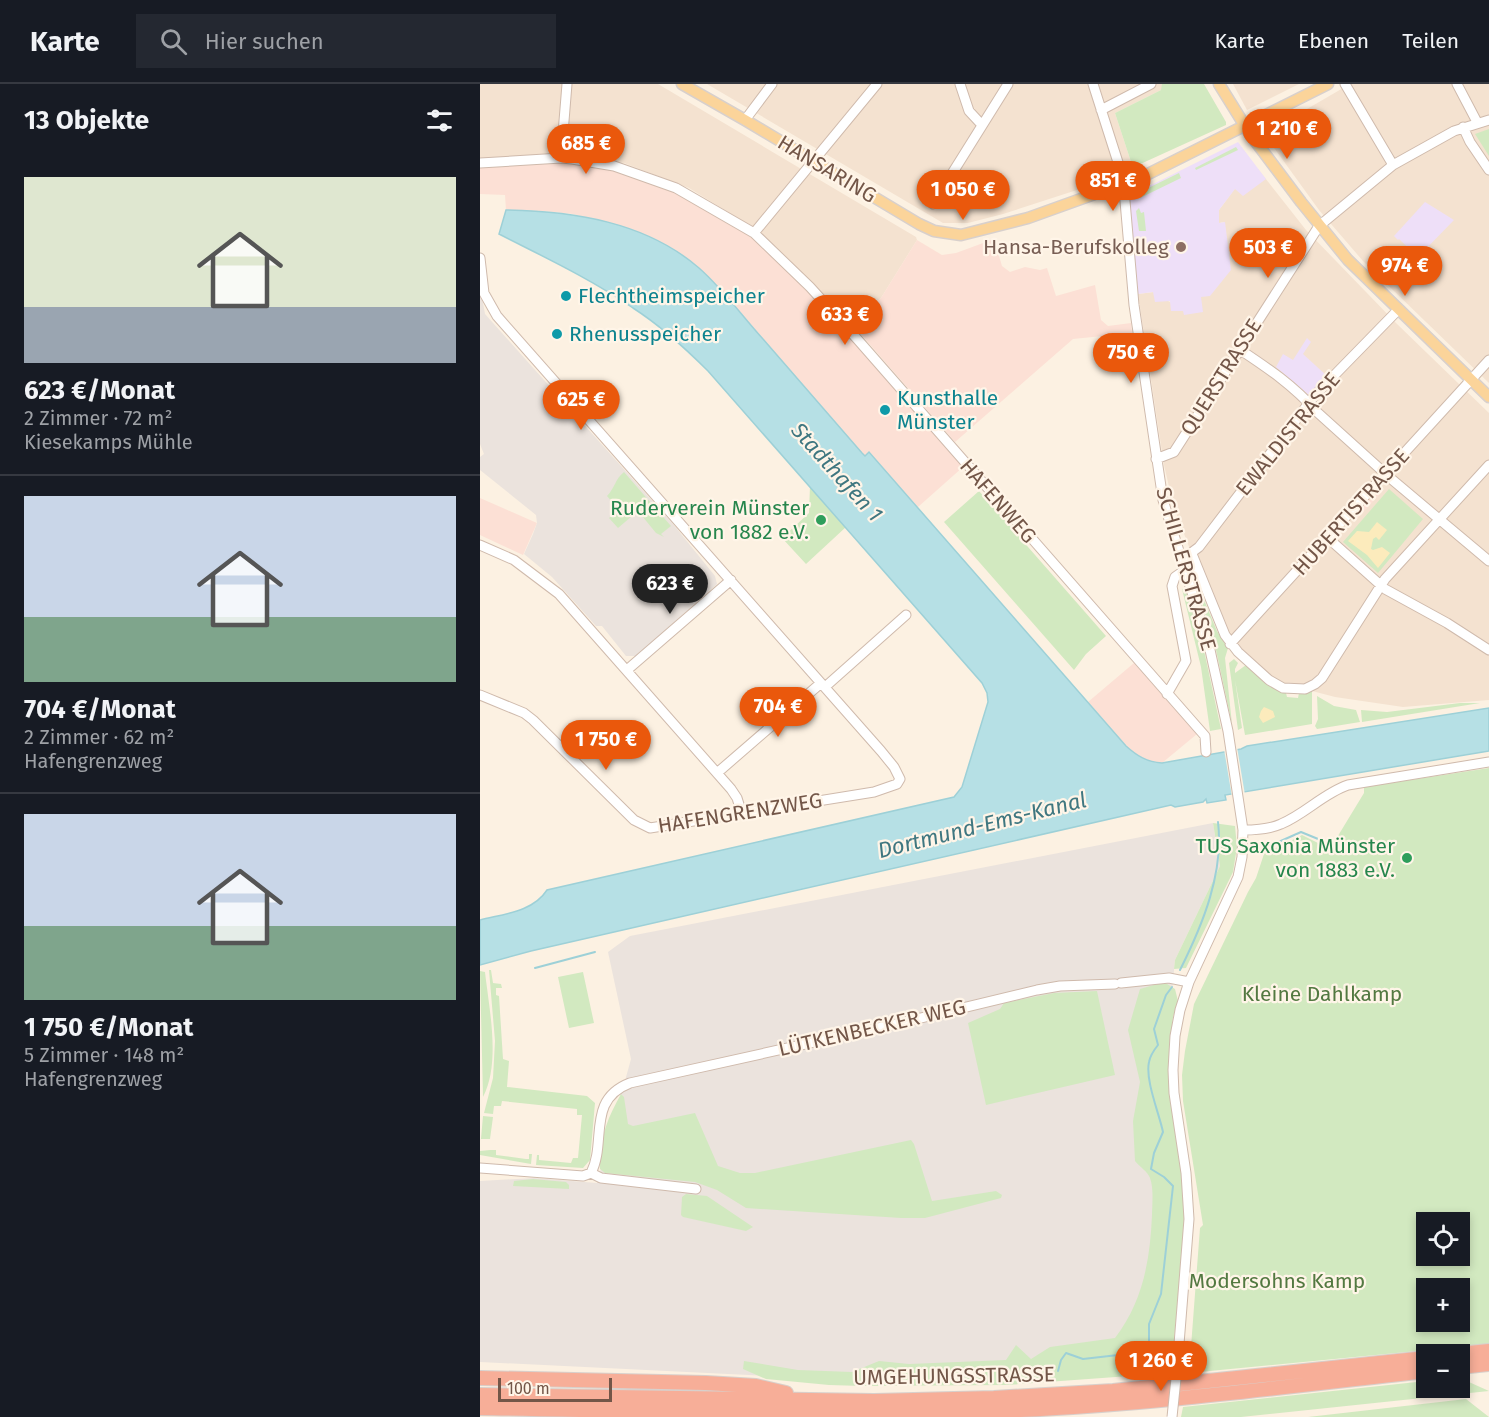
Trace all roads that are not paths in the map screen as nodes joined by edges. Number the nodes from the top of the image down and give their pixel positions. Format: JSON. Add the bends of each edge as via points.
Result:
{"nodes":[{"id":1,"x":567,"y":84,"type":"edge"},
{"id":2,"x":682,"y":84,"type":"edge"},
{"id":3,"x":772,"y":84,"type":"edge"},
{"id":4,"x":877,"y":84,"type":"edge"},
{"id":5,"x":960,"y":84,"type":"edge"},
{"id":6,"x":1008,"y":84,"type":"edge"},
{"id":7,"x":1094,"y":84,"type":"edge"},
{"id":8,"x":1151,"y":84,"type":"edge"},
{"id":9,"x":1219,"y":84,"type":"edge"},
{"id":10,"x":1328,"y":84,"type":"edge"},
{"id":11,"x":1345,"y":84,"type":"edge"},
{"id":12,"x":1457,"y":84,"type":"edge"},
{"id":13,"x":1101,"y":110,"type":"junction"},
{"id":14,"x":745,"y":120,"type":"junction"},
{"id":15,"x":1489,"y":120,"type":"edge"},
{"id":16,"x":1477,"y":123,"type":"junction"},
{"id":17,"x":982,"y":125,"type":"junction"},
{"id":18,"x":1244,"y":126,"type":"junction"},
{"id":19,"x":1463,"y":127,"type":"junction"},
{"id":20,"x":561,"y":158,"type":"junction"},
{"id":21,"x":814,"y":160,"type":"junction"},
{"id":22,"x":480,"y":163,"type":"edge"},
{"id":23,"x":1393,"y":165,"type":"junction"},
{"id":24,"x":1489,"y":170,"type":"edge"},
{"id":25,"x":1123,"y":184,"type":"junction"},
{"id":26,"x":933,"y":204,"type":"dead end"},
{"id":27,"x":1319,"y":226,"type":"junction"},
{"id":28,"x":754,"y":233,"type":"junction"},
{"id":29,"x":480,"y":258,"type":"edge"},
{"id":30,"x":1398,"y":310,"type":"junction"},
{"id":31,"x":1239,"y":349,"type":"junction"},
{"id":32,"x":1489,"y":360,"type":"edge"},
{"id":33,"x":1471,"y":380,"type":"junction"},
{"id":34,"x":1489,"y":397,"type":"edge"},
{"id":35,"x":1310,"y":403,"type":"junction"},
{"id":36,"x":1156,"y":459,"type":"junction"},
{"id":37,"x":1489,"y":465,"type":"edge"},
{"id":38,"x":1386,"y":474,"type":"junction"},
{"id":39,"x":1439,"y":520,"type":"junction"},
{"id":40,"x":1328,"y":538,"type":"junction"},
{"id":41,"x":480,"y":545,"type":"edge"},
{"id":42,"x":1192,"y":554,"type":"junction"},
{"id":43,"x":1181,"y":558,"type":"junction"},
{"id":44,"x":1489,"y":561,"type":"edge"},
{"id":45,"x":1185,"y":570,"type":"junction"},
{"id":46,"x":731,"y":580,"type":"junction"},
{"id":47,"x":1381,"y":586,"type":"junction"},
{"id":48,"x":906,"y":615,"type":"dead end"},
{"id":49,"x":1230,"y":644,"type":"junction"},
{"id":50,"x":1489,"y":650,"type":"edge"},
{"id":51,"x":627,"y":670,"type":"junction"},
{"id":52,"x":823,"y":685,"type":"junction"},
{"id":53,"x":1167,"y":694,"type":"junction"},
{"id":54,"x":480,"y":695,"type":"edge"},
{"id":55,"x":1206,"y":752,"type":"dead end"},
{"id":56,"x":1489,"y":762,"type":"edge"},
{"id":57,"x":717,"y":773,"type":"junction"},
{"id":58,"x":742,"y":814,"type":"junction"},
{"id":59,"x":1243,"y":830,"type":"junction"},
{"id":60,"x":1189,"y":982,"type":"junction"},
{"id":61,"x":480,"y":1168,"type":"edge"},
{"id":62,"x":591,"y":1173,"type":"junction"},
{"id":63,"x":696,"y":1189,"type":"dead end"},
{"id":64,"x":1489,"y":1351,"type":"edge"},
{"id":65,"x":1470,"y":1353,"type":"edge"},
{"id":66,"x":1416,"y":1359,"type":"edge"},
{"id":67,"x":1489,"y":1364,"type":"edge"},
{"id":68,"x":1470,"y":1366,"type":"edge"},
{"id":69,"x":1416,"y":1372,"type":"edge"},
{"id":70,"x":480,"y":1378,"type":"edge"},
{"id":71,"x":480,"y":1395,"type":"edge"},
{"id":72,"x":808,"y":1399,"type":"junction"},
{"id":73,"x":480,"y":1408,"type":"edge"},
{"id":74,"x":873,"y":1413,"type":"junction"},
{"id":75,"x":837,"y":1417,"type":"edge"},
{"id":76,"x":1172,"y":1417,"type":"edge"}],
"edges":[{"from":1,"to":20,"type":"street"},
{"from":2,"to":14,"type":"main road","name":"HANSARING"},
{"from":3,"to":14,"type":"street"},
{"from":4,"to":21,"type":"street"},
{"from":5,"to":17,"type":"street","via":[[969,111]]},
{"from":6,"to":17,"type":"street"},
{"from":7,"to":13,"type":"street","name":"SCHILLERSTRASSE"},
{"from":8,"to":13,"type":"street"},
{"from":9,"to":18,"type":"main road"},
{"from":10,"to":18,"type":"main road","name":"HANSARING"},
{"from":11,"to":23,"type":"street"},
{"from":12,"to":16,"type":"street"},
{"from":13,"to":25,"type":"street","name":"SCHILLERSTRASSE"},
{"from":14,"to":21,"type":"main road","name":"HANSARING"},
{"from":15,"to":16,"type":"street","name":"QUERSTRASSE"},
{"from":16,"to":19,"type":"street","name":"QUERSTRASSE"},
{"from":17,"to":26,"type":"street"},
{"from":18,"to":25,"type":"main road","name":"HANSARING"},
{"from":18,"to":27,"type":"main road"},
{"from":19,"to":23,"type":"street","name":"QUERSTRASSE"},
{"from":19,"to":24,"type":"street"},
{"from":20,"to":22,"type":"street","name":"HAFENWEG"},
{"from":20,"to":28,"type":"street","name":"HAFENWEG","via":[[614,166],[676,188]]},
{"from":21,"to":25,"type":"main road","name":"HANSARING","via":[[930,230],[961,235],[1028,218]]},
{"from":21,"to":28,"type":"street"},
{"from":23,"to":27,"type":"street","name":"QUERSTRASSE"},
{"from":25,"to":36,"type":"street","name":"SCHILLERSTRASSE","via":[[1134,305]]},
{"from":27,"to":30,"type":"main road"},
{"from":27,"to":31,"type":"street","name":"QUERSTRASSE"},
{"from":28,"to":53,"type":"street","name":"HAFENWEG","via":[[861,343]]},
{"from":29,"to":46,"type":"street","via":[[484,292],[497,316]]},
{"from":30,"to":33,"type":"main road"},
{"from":30,"to":35,"type":"street","name":"EWALDISTRASSE"},
{"from":31,"to":35,"type":"street","via":[[1282,377]]},
{"from":31,"to":36,"type":"street","name":"QUERSTRASSE","via":[[1174,452]]},
{"from":32,"to":33,"type":"street","name":"HUBERTISTRASSE"},
{"from":33,"to":34,"type":"main road"},
{"from":33,"to":38,"type":"street","name":"HUBERTISTRASSE"},
{"from":35,"to":38,"type":"street"},
{"from":35,"to":42,"type":"street","name":"EWALDISTRASSE"},
{"from":36,"to":43,"type":"street","name":"SCHILLERSTRASSE","via":[[1167,518]]},
{"from":37,"to":39,"type":"street"},
{"from":38,"to":39,"type":"street"},
{"from":38,"to":40,"type":"street","name":"HUBERTISTRASSE"},
{"from":39,"to":44,"type":"street"},
{"from":39,"to":47,"type":"street"},
{"from":40,"to":47,"type":"street"},
{"from":40,"to":49,"type":"street","name":"HUBERTISTRASSE"},
{"from":41,"to":51,"type":"street","via":[[514,560],[559,594]]},
{"from":42,"to":43,"type":"street"},
{"from":42,"to":49,"type":"street","name":"SCHILLERSTRASSE"},
{"from":43,"to":45,"type":"street","name":"SCHILLERSTRASSE"},
{"from":45,"to":53,"type":"street","via":[[1175,577],[1172,586],[1186,661]]},
{"from":45,"to":59,"type":"street","name":"SCHILLERSTRASSE","via":[[1210,650]]},
{"from":46,"to":51,"type":"street"},
{"from":46,"to":52,"type":"street"},
{"from":47,"to":49,"type":"street","name":"SCHILLERSTRASSE","via":[[1313,686],[1278,686]]},
{"from":47,"to":50,"type":"street"},
{"from":48,"to":52,"type":"street","name":"HAFENGRENZWEG"},
{"from":51,"to":57,"type":"street"},
{"from":52,"to":57,"type":"street","name":"HAFENGRENZWEG"},
{"from":52,"to":58,"type":"street","name":"HAFENGRENZWEG","via":[[894,767],[900,779],[897,784],[874,792]]},
{"from":53,"to":55,"type":"street","name":"HAFENWEG","via":[[1205,736]]},
{"from":54,"to":58,"type":"street","name":"HAFENGRENZWEG","via":[[533,720],[643,825],[650,828]]},
{"from":56,"to":59,"type":"street","via":[[1348,785],[1282,824]]},
{"from":57,"to":58,"type":"street","via":[[737,798]]},
{"from":59,"to":60,"type":"street","via":[[1238,877]]},
{"from":60,"to":62,"type":"street","name":"LÜTKENBECKER WEG","via":[[1169,978],[1037,990],[630,1083],[615,1092],[600,1116]]},
{"from":60,"to":76,"type":"street","bridge":true,"via":[[1180,1010],[1173,1062],[1189,1220]]},
{"from":61,"to":62,"type":"street","via":[[583,1176]]},
{"from":62,"to":63,"type":"street","via":[[601,1178]]},
{"from":64,"to":65,"type":"highway"},
{"from":66,"to":72,"type":"highway","name":"UMGEHUNGSSTRASSE","via":[[1113,1391],[983,1399]]},
{"from":67,"to":68,"type":"highway"},
{"from":69,"to":74,"type":"highway","name":"UMGEHUNGSSTRASSE","via":[[1114,1404]]},
{"from":70,"to":72,"type":"highway","via":[[726,1384],[756,1386]]},
{"from":71,"to":72,"type":"highway","name":"UMGEHUNGSSTRASSE"},
{"from":73,"to":74,"type":"highway","name":"UMGEHUNGSSTRASSE"},
{"from":74,"to":75,"type":"highway"}]}
